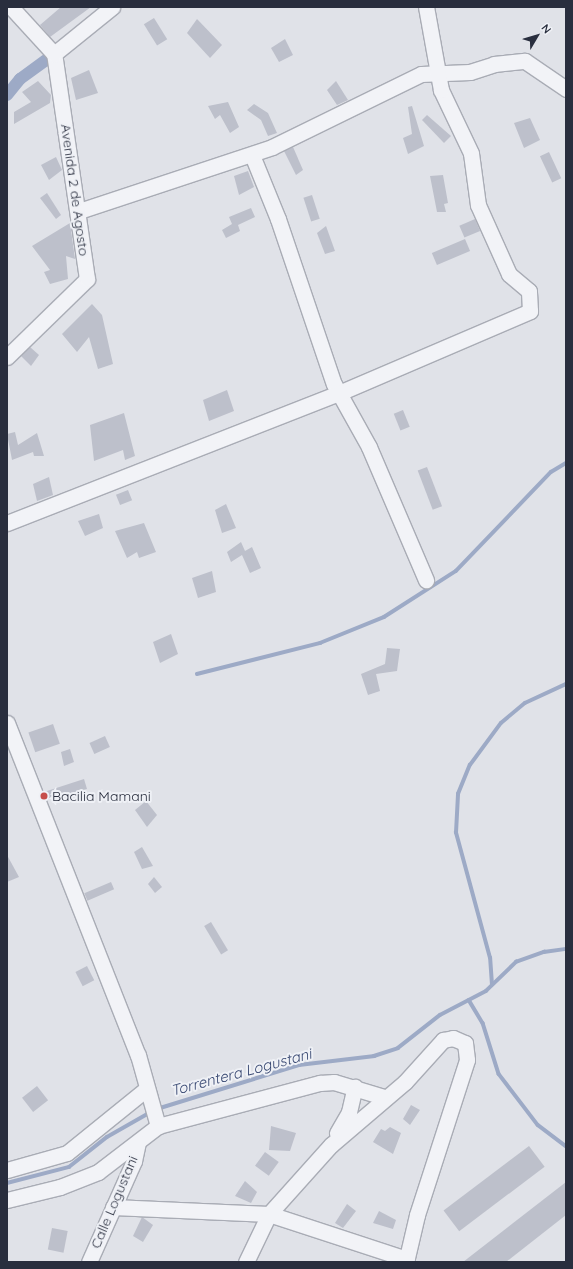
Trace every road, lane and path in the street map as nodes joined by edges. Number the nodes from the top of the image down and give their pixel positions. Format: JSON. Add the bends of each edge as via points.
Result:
{"nodes":[{"id":1,"x":11,"y":7,"type":"edge"},
{"id":2,"x":112,"y":7,"type":"edge"},
{"id":3,"x":426,"y":7,"type":"edge"},
{"id":4,"x":54,"y":54,"type":"junction"},
{"id":5,"x":438,"y":72,"type":"junction"},
{"id":6,"x":566,"y":89,"type":"edge"},
{"id":7,"x":252,"y":155,"type":"junction"},
{"id":8,"x":79,"y":211,"type":"junction"},
{"id":9,"x":7,"y":357,"type":"edge"},
{"id":10,"x":338,"y":393,"type":"junction"},
{"id":11,"x":7,"y":523,"type":"edge"},
{"id":12,"x":426,"y":580,"type":"dead end"},
{"id":13,"x":7,"y":723,"type":"edge"},
{"id":14,"x":10,"y":739,"type":"edge"},
{"id":15,"x":355,"y":1087,"type":"junction"},
{"id":16,"x":145,"y":1090,"type":"junction"},
{"id":17,"x":384,"y":1097,"type":"junction"},
{"id":18,"x":155,"y":1116,"type":"junction"},
{"id":19,"x":138,"y":1142,"type":"junction"},
{"id":20,"x":331,"y":1145,"type":"junction"},
{"id":21,"x":7,"y":1170,"type":"edge"},
{"id":22,"x":7,"y":1200,"type":"edge"},
{"id":23,"x":113,"y":1207,"type":"junction"},
{"id":24,"x":268,"y":1214,"type":"junction"},
{"id":25,"x":406,"y":1261,"type":"edge"},
{"id":26,"x":89,"y":1262,"type":"edge"},
{"id":27,"x":246,"y":1262,"type":"edge"}],
"edges":[{"from":1,"to":4,"type":"street"},
{"from":2,"to":4,"type":"street"},
{"from":3,"to":5,"type":"street"},
{"from":4,"to":8,"type":"street","name":"Avenida 2 de Agosto"},
{"from":5,"to":6,"type":"street","via":[[470,72],[494,64],[525,61]]},
{"from":5,"to":7,"type":"street","via":[[421,74]]},
{"from":5,"to":10,"type":"street","via":[[441,90],[471,153],[478,205],[509,274],[529,291],[530,311]]},
{"from":7,"to":8,"type":"street"},
{"from":7,"to":10,"type":"street"},
{"from":8,"to":9,"type":"street","name":"Avenida 2 de Agosto","via":[[87,279]]},
{"from":10,"to":11,"type":"street"},
{"from":10,"to":12,"type":"street","via":[[369,447]]},
{"from":13,"to":14,"type":"street"},
{"from":14,"to":16,"type":"street","via":[[138,1055]]},
{"from":15,"to":17,"type":"street"},
{"from":15,"to":18,"type":"street","via":[[334,1082],[320,1083]]},
{"from":15,"to":20,"type":"street","via":[[349,1112]]},
{"from":16,"to":18,"type":"street"},
{"from":16,"to":21,"type":"street","via":[[66,1153]]},
{"from":17,"to":20,"type":"street"},
{"from":17,"to":25,"type":"street","via":[[405,1082],[443,1040],[454,1038],[465,1042],[467,1060],[417,1215]]},
{"from":18,"to":19,"type":"street"},
{"from":19,"to":22,"type":"street","via":[[85,1179]]},
{"from":19,"to":23,"type":"street","name":"Calle Logustani","via":[[134,1161]]},
{"from":20,"to":24,"type":"street"},
{"from":23,"to":24,"type":"street"},
{"from":23,"to":26,"type":"street","name":"Calle Logustani"},
{"from":24,"to":25,"type":"street"},
{"from":24,"to":27,"type":"street"}]}
